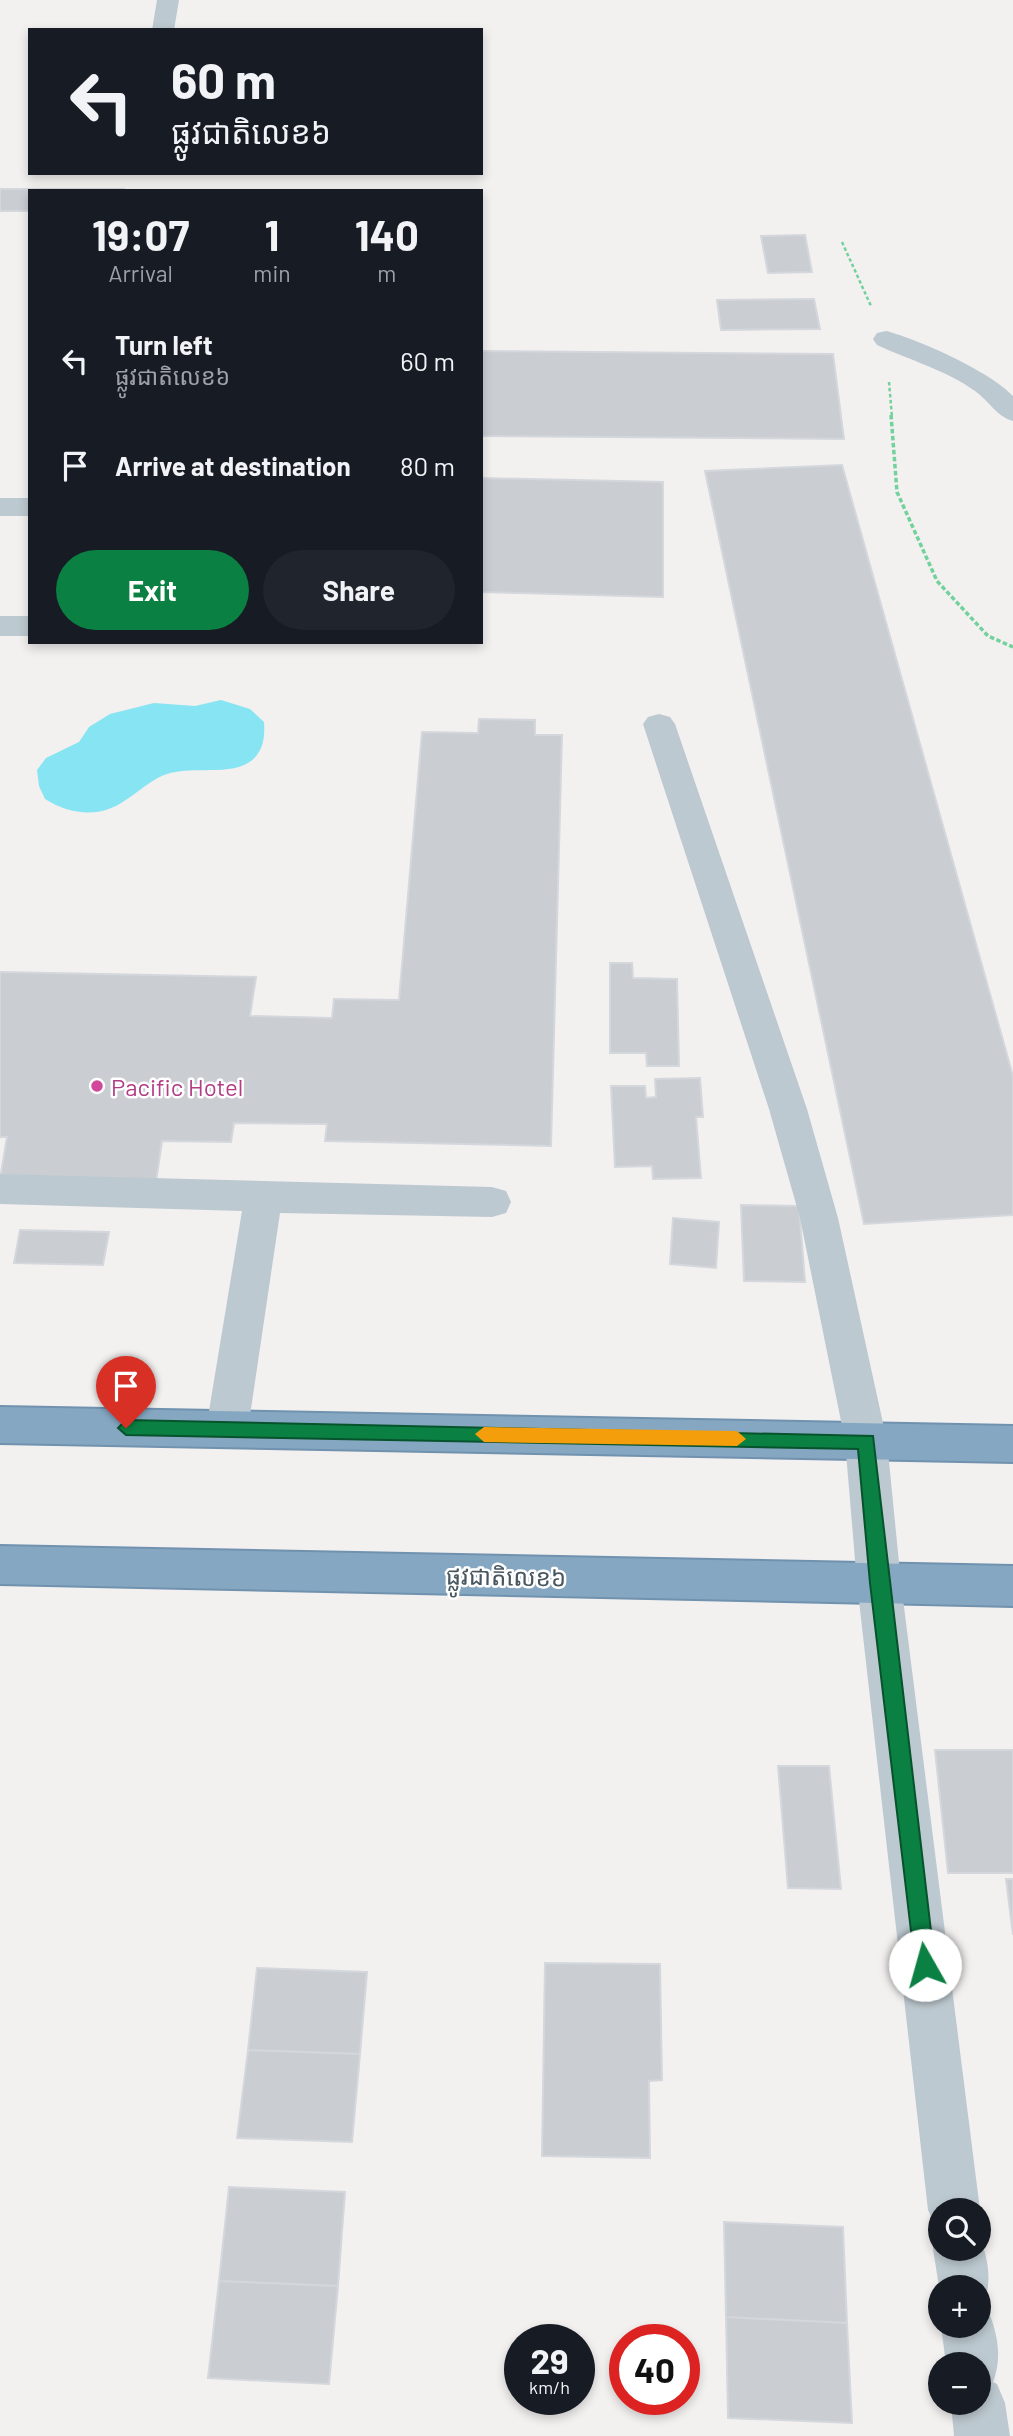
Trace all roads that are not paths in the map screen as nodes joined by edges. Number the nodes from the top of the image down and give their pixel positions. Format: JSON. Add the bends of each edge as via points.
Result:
{"nodes":[{"id":1,"x":168,"y":0,"type":"edge"},
{"id":2,"x":163,"y":28,"type":"edge"},
{"id":3,"x":886,"y":340,"type":"road end"},
{"id":4,"x":1013,"y":413,"type":"edge"},
{"id":5,"x":0,"y":507,"type":"edge"},
{"id":6,"x":28,"y":507,"type":"edge"},
{"id":7,"x":0,"y":626,"type":"edge"},
{"id":8,"x":28,"y":626,"type":"edge"},
{"id":9,"x":659,"y":724,"type":"dead end"},
{"id":10,"x":0,"y":1189,"type":"edge"},
{"id":11,"x":263,"y":1197,"type":"junction"},
{"id":12,"x":492,"y":1202,"type":"dead end"},
{"id":13,"x":0,"y":1425,"type":"edge"},
{"id":14,"x":227,"y":1430,"type":"junction"},
{"id":15,"x":866,"y":1441,"type":"junction"},
{"id":16,"x":1013,"y":1444,"type":"edge"},
{"id":17,"x":0,"y":1566,"type":"edge"},
{"id":18,"x":879,"y":1583,"type":"junction"},
{"id":19,"x":1013,"y":1586,"type":"edge"},
{"id":20,"x":953,"y":2198,"type":"edge"},
{"id":21,"x":979,"y":2415,"type":"edge"},
{"id":22,"x":982,"y":2436,"type":"edge"}],
"edges":[{"from":1,"to":2,"type":"street"},
{"from":3,"to":4,"type":"street","via":[[978,378],[1000,395]]},
{"from":5,"to":6,"type":"street"},
{"from":7,"to":8,"type":"street"},
{"from":9,"to":15,"type":"street","via":[[792,1121],[819,1218]]},
{"from":10,"to":11,"type":"street"},
{"from":11,"to":12,"type":"street"},
{"from":11,"to":14,"type":"street"},
{"from":13,"to":14,"type":"highway"},
{"from":14,"to":15,"type":"highway"},
{"from":15,"to":16,"type":"highway"},
{"from":15,"to":18,"type":"street"},
{"from":17,"to":18,"type":"highway","name":"ផ្លូវជាតិលេខ៦"},
{"from":18,"to":19,"type":"highway","name":"ផ្លូវជាតិលេខ៦"},
{"from":18,"to":20,"type":"street"},
{"from":21,"to":22,"type":"street"}]}
